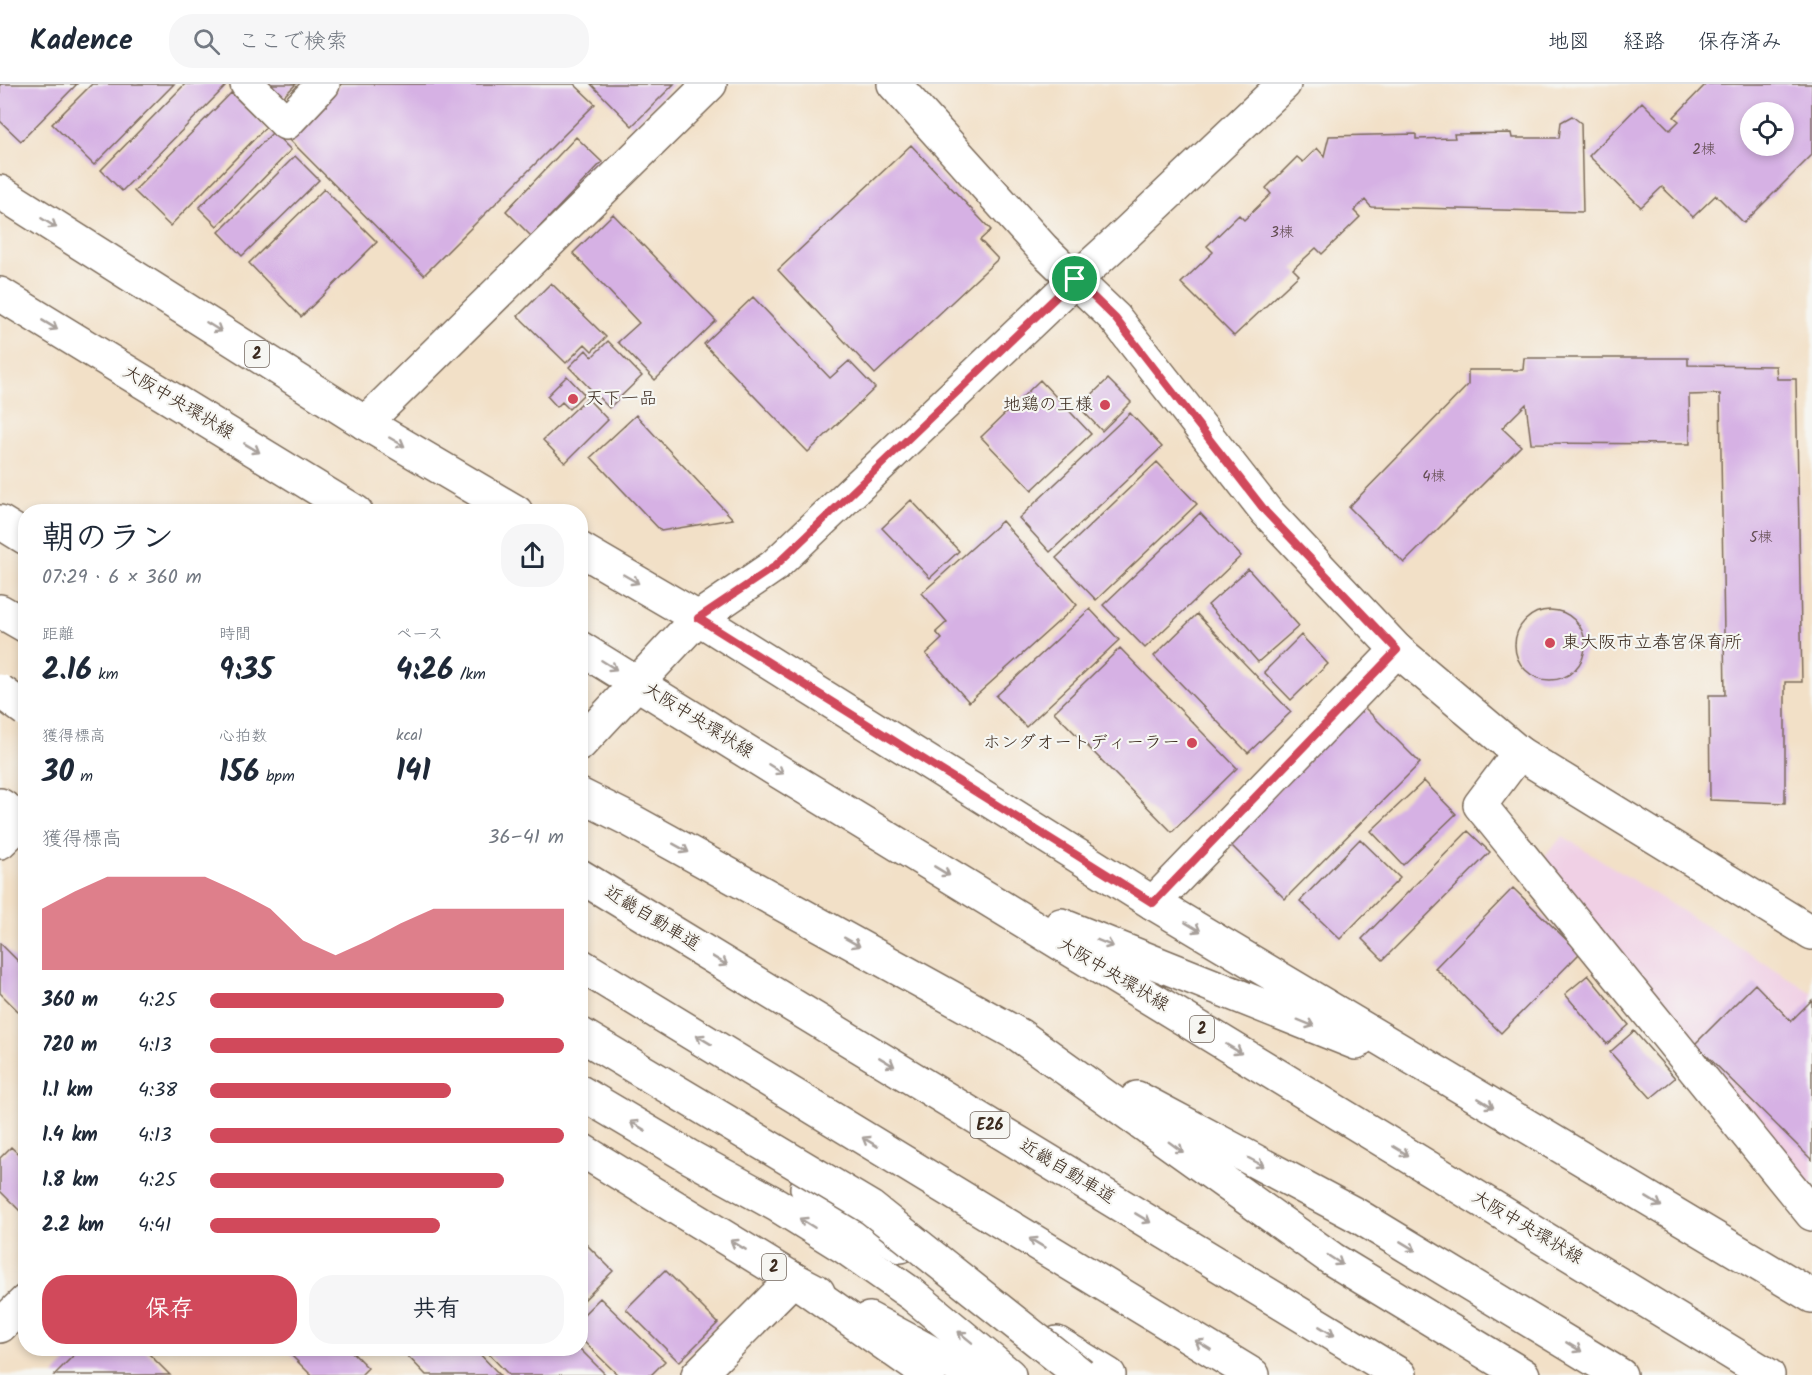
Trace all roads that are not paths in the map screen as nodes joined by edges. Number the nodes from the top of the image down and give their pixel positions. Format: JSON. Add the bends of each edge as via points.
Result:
{"nodes":[{"id":1,"x":247,"y":84,"type":"edge"},
{"id":2,"x":323,"y":84,"type":"edge"},
{"id":3,"x":710,"y":84,"type":"edge"},
{"id":4,"x":894,"y":84,"type":"edge"},
{"id":5,"x":1284,"y":84,"type":"edge"},
{"id":6,"x":0,"y":192,"type":"edge"},
{"id":7,"x":1075,"y":279,"type":"junction"},
{"id":8,"x":0,"y":294,"type":"edge"},
{"id":9,"x":364,"y":423,"type":"junction"},
{"id":10,"x":0,"y":502,"type":"edge"},
{"id":11,"x":343,"y":504,"type":"edge"},
{"id":12,"x":502,"y":504,"type":"edge"},
{"id":13,"x":18,"y":511,"type":"edge"},
{"id":14,"x":0,"y":522,"type":"edge"},
{"id":15,"x":18,"y":532,"type":"edge"},
{"id":16,"x":588,"y":554,"type":"edge"},
{"id":17,"x":0,"y":611,"type":"edge"},
{"id":18,"x":698,"y":618,"type":"junction"},
{"id":19,"x":18,"y":621,"type":"edge"},
{"id":20,"x":1397,"y":650,"type":"junction"},
{"id":21,"x":588,"y":653,"type":"edge"},
{"id":22,"x":637,"y":683,"type":"junction"},
{"id":23,"x":0,"y":686,"type":"edge"},
{"id":24,"x":0,"y":692,"type":"edge"},
{"id":25,"x":18,"y":696,"type":"edge"},
{"id":26,"x":18,"y":704,"type":"edge"},
{"id":27,"x":588,"y":735,"type":"edge"},
{"id":28,"x":1519,"y":753,"type":"junction"},
{"id":29,"x":588,"y":799,"type":"edge"},
{"id":30,"x":588,"y":881,"type":"edge"},
{"id":31,"x":1153,"y":903,"type":"junction"},
{"id":32,"x":1010,"y":912,"type":"junction"},
{"id":33,"x":1812,"y":933,"type":"edge"},
{"id":34,"x":588,"y":970,"type":"edge"},
{"id":35,"x":1019,"y":1035,"type":"junction"},
{"id":36,"x":588,"y":1039,"type":"edge"},
{"id":37,"x":588,"y":1053,"type":"edge"},
{"id":38,"x":1450,"y":1081,"type":"junction"},
{"id":39,"x":588,"y":1097,"type":"edge"},
{"id":40,"x":588,"y":1154,"type":"edge"},
{"id":41,"x":1812,"y":1214,"type":"edge"},
{"id":42,"x":793,"y":1279,"type":"junction"},
{"id":43,"x":1812,"y":1296,"type":"edge"},
{"id":44,"x":18,"y":1309,"type":"edge"},
{"id":45,"x":0,"y":1326,"type":"edge"},
{"id":46,"x":698,"y":1375,"type":"edge"},
{"id":47,"x":929,"y":1375,"type":"edge"},
{"id":48,"x":973,"y":1375,"type":"edge"},
{"id":49,"x":1009,"y":1375,"type":"edge"},
{"id":50,"x":1081,"y":1375,"type":"edge"},
{"id":51,"x":1109,"y":1375,"type":"edge"},
{"id":52,"x":1253,"y":1375,"type":"edge"},
{"id":53,"x":1400,"y":1375,"type":"edge"},
{"id":54,"x":1523,"y":1375,"type":"edge"},
{"id":55,"x":1620,"y":1375,"type":"edge"},
{"id":56,"x":1768,"y":1375,"type":"edge"}],
"edges":[{"from":1,"to":2,"type":"main road","via":[[286,123]]},
{"from":3,"to":9,"type":"main road"},
{"from":4,"to":7,"type":"main road","via":[[1043,249]]},
{"from":5,"to":7,"type":"main road"},
{"from":6,"to":9,"type":"main road","number":"2","one_way":true},
{"from":7,"to":18,"type":"main road","via":[[774,567]]},
{"from":7,"to":20,"type":"main road","via":[[1115,318],[1266,512]]},
{"from":8,"to":11,"type":"main road","name":"大阪中央環状線","one_way":true},
{"from":9,"to":12,"type":"main road","number":"2","one_way":true},
{"from":10,"to":13,"type":"main road"},
{"from":14,"to":15,"type":"main road"},
{"from":16,"to":18,"type":"main road","one_way":true},
{"from":17,"to":19,"type":"main road"},
{"from":18,"to":22,"type":"main road"},
{"from":18,"to":31,"type":"main road"},
{"from":20,"to":28,"type":"main road"},
{"from":20,"to":31,"type":"main road"},
{"from":21,"to":22,"type":"main road","name":"大阪中央環状線","number":"2","one_way":true},
{"from":22,"to":27,"type":"main road"},
{"from":22,"to":32,"type":"main road","name":"大阪中央環状線","number":"2","one_way":true},
{"from":23,"to":25,"type":"main road"},
{"from":24,"to":26,"type":"main road","bridge":true},
{"from":28,"to":33,"type":"main road"},
{"from":28,"to":41,"type":"main road","via":[[1480,805]]},
{"from":29,"to":35,"type":"main road","one_way":true},
{"from":30,"to":53,"type":"main road","name":"近畿自動車道","number":"E26","one_way":true},
{"from":31,"to":38,"type":"main road","one_way":true},
{"from":32,"to":38,"type":"main road","one_way":true,"via":[[1064,926]]},
{"from":32,"to":56,"type":"main road","name":"大阪中央環状線","number":"2","one_way":true},
{"from":52,"to":34,"type":"main road","one_way":true},
{"from":35,"to":54,"type":"main road","one_way":true,"via":[[1332,1259]]},
{"from":35,"to":55,"type":"main road","one_way":true,"via":[[1358,1216]]},
{"from":36,"to":50,"type":"main road","bridge":true,"via":[[871,1208]]},
{"from":37,"to":51,"type":"main road"},
{"from":38,"to":43,"type":"main road","one_way":true},
{"from":49,"to":39,"type":"main road","one_way":true,"via":[[913,1295],[846,1248]]},
{"from":42,"to":40,"type":"main road","number":"2","one_way":true},
{"from":42,"to":46,"type":"main road"},
{"from":42,"to":47,"type":"main road"},
{"from":42,"to":48,"type":"main road","number":"2"},
{"from":44,"to":45,"type":"main road"}]}
